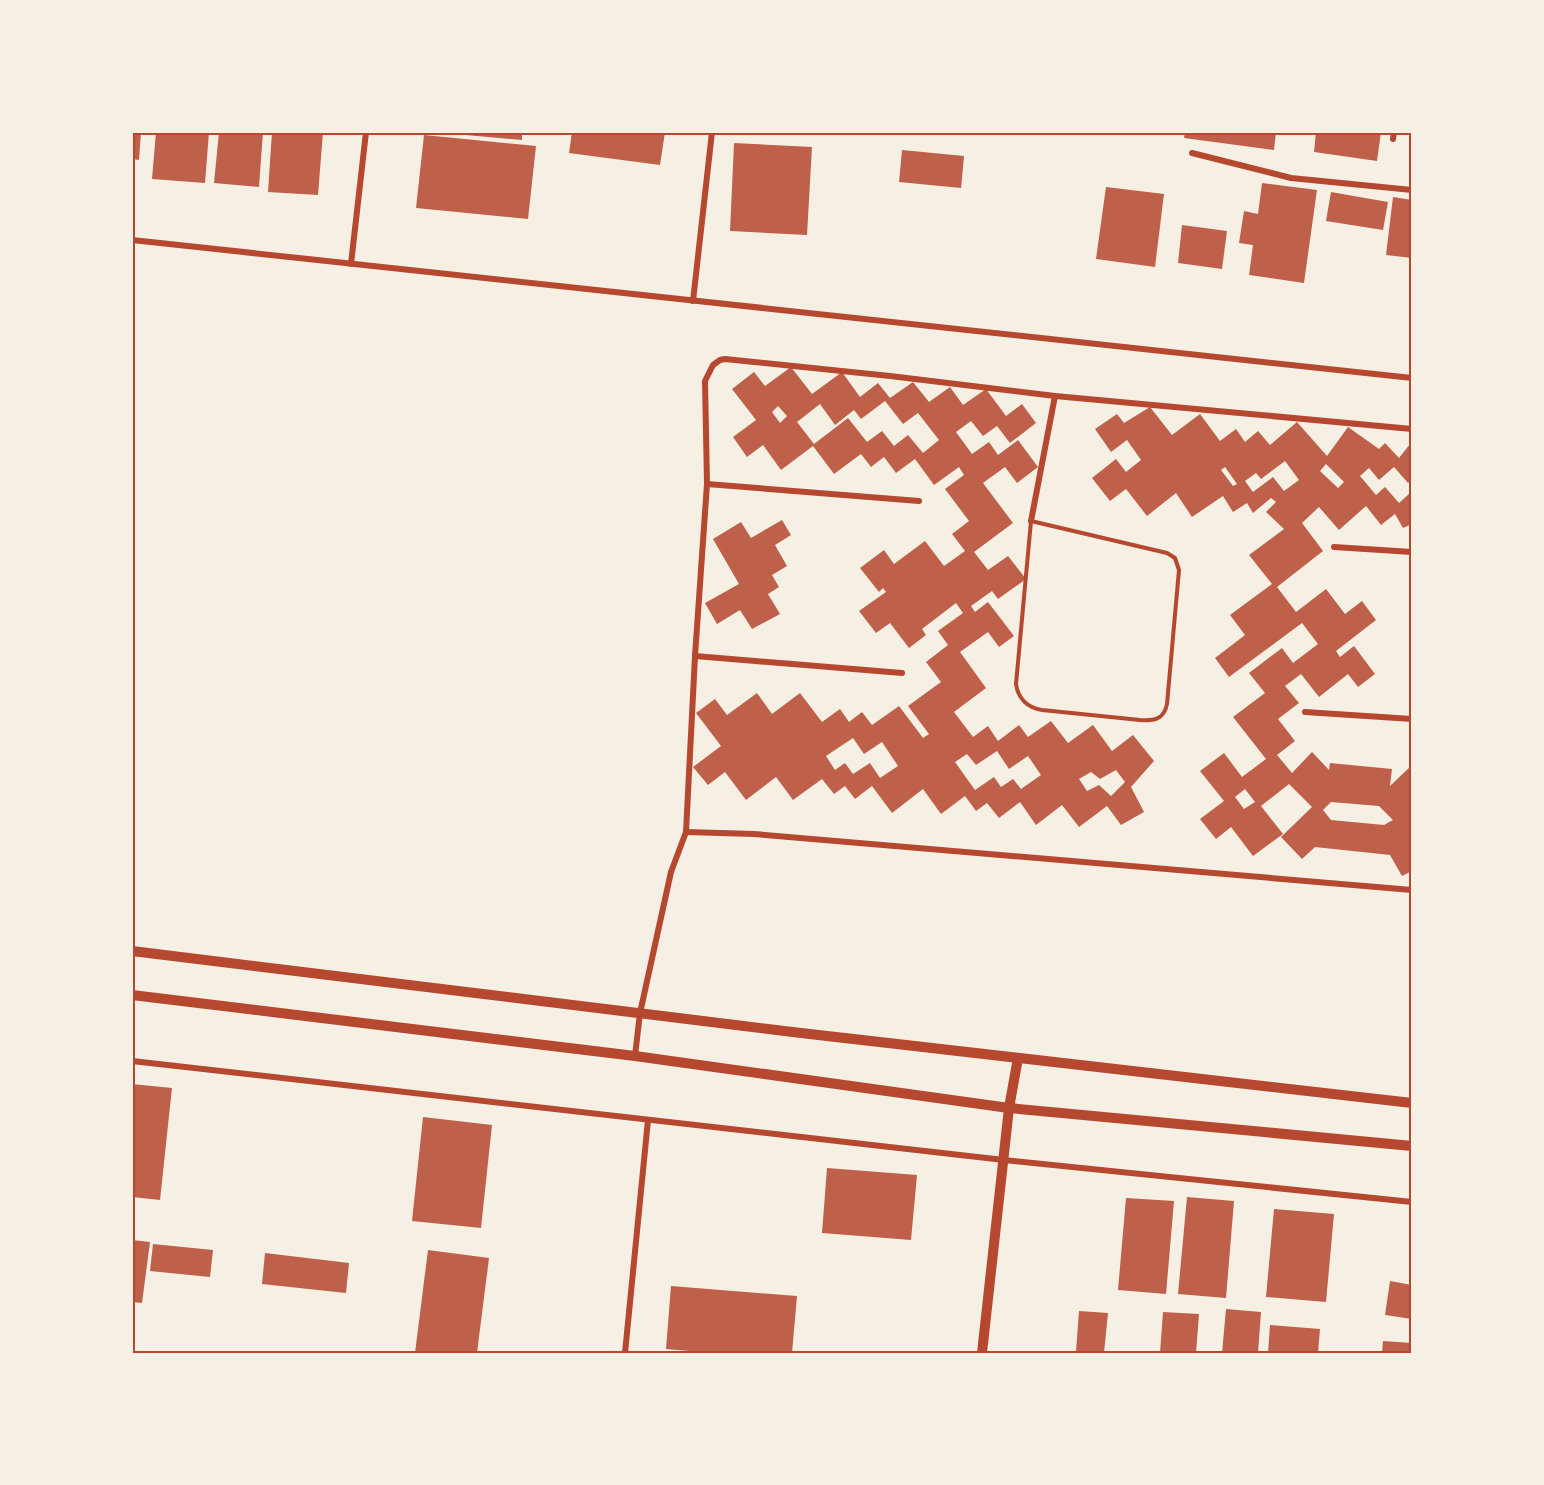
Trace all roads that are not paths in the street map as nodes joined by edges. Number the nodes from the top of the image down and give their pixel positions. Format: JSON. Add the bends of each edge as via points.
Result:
{"nodes":[{"id":1,"x":366,"y":132,"type":"edge"},
{"id":2,"x":712,"y":132,"type":"edge"},
{"id":3,"x":1192,"y":153,"type":"dead end"},
{"id":4,"x":1412,"y":190,"type":"edge"},
{"id":5,"x":132,"y":240,"type":"edge"},
{"id":6,"x":351,"y":264,"type":"junction"},
{"id":7,"x":693,"y":301,"type":"junction"},
{"id":8,"x":1412,"y":378,"type":"edge"},
{"id":9,"x":1054,"y":396,"type":"junction"},
{"id":10,"x":1412,"y":429,"type":"edge"},
{"id":11,"x":707,"y":484,"type":"junction"},
{"id":12,"x":919,"y":501,"type":"dead end"},
{"id":13,"x":1031,"y":521,"type":"road end"},
{"id":14,"x":1335,"y":547,"type":"dead end"},
{"id":15,"x":1412,"y":552,"type":"edge"},
{"id":16,"x":695,"y":656,"type":"junction"},
{"id":17,"x":902,"y":674,"type":"dead end"},
{"id":18,"x":1305,"y":712,"type":"dead end"},
{"id":19,"x":1412,"y":719,"type":"edge"},
{"id":20,"x":686,"y":832,"type":"junction"},
{"id":21,"x":1412,"y":890,"type":"edge"},
{"id":22,"x":132,"y":951,"type":"edge"},
{"id":23,"x":132,"y":995,"type":"edge"},
{"id":24,"x":640,"y":1013,"type":"junction"},
{"id":25,"x":635,"y":1056,"type":"junction"},
{"id":26,"x":1018,"y":1058,"type":"junction"},
{"id":27,"x":132,"y":1061,"type":"edge"},
{"id":28,"x":1412,"y":1103,"type":"edge"},
{"id":29,"x":1009,"y":1108,"type":"junction"},
{"id":30,"x":648,"y":1120,"type":"junction"},
{"id":31,"x":1412,"y":1146,"type":"edge"},
{"id":32,"x":1004,"y":1160,"type":"junction"},
{"id":33,"x":1412,"y":1202,"type":"edge"},
{"id":34,"x":625,"y":1353,"type":"edge"},
{"id":35,"x":982,"y":1353,"type":"edge"}],
"edges":[{"from":1,"to":6,"type":"street"},
{"from":2,"to":7,"type":"street"},
{"from":3,"to":4,"type":"street","via":[[1291,178]]},
{"from":5,"to":6,"type":"street"},
{"from":6,"to":7,"type":"street"},
{"from":7,"to":8,"type":"street"},
{"from":9,"to":10,"type":"street"},
{"from":9,"to":11,"type":"street","via":[[720,360],[707,373],[705,381]]},
{"from":9,"to":13,"type":"street"},
{"from":11,"to":12,"type":"street"},
{"from":11,"to":16,"type":"street"},
{"from":14,"to":15,"type":"street"},
{"from":16,"to":17,"type":"street"},
{"from":16,"to":20,"type":"street"},
{"from":18,"to":19,"type":"street"},
{"from":20,"to":21,"type":"street","via":[[765,835]]},
{"from":20,"to":24,"type":"street","via":[[671,872]]},
{"from":22,"to":24,"type":"street"},
{"from":23,"to":25,"type":"street"},
{"from":24,"to":25,"type":"street"},
{"from":24,"to":26,"type":"street"},
{"from":25,"to":29,"type":"street"},
{"from":26,"to":28,"type":"street"},
{"from":26,"to":29,"type":"street"},
{"from":27,"to":30,"type":"street"},
{"from":29,"to":31,"type":"street"},
{"from":29,"to":32,"type":"street"},
{"from":30,"to":32,"type":"street"},
{"from":30,"to":34,"type":"street"},
{"from":32,"to":33,"type":"street"},
{"from":32,"to":35,"type":"street"}]}
